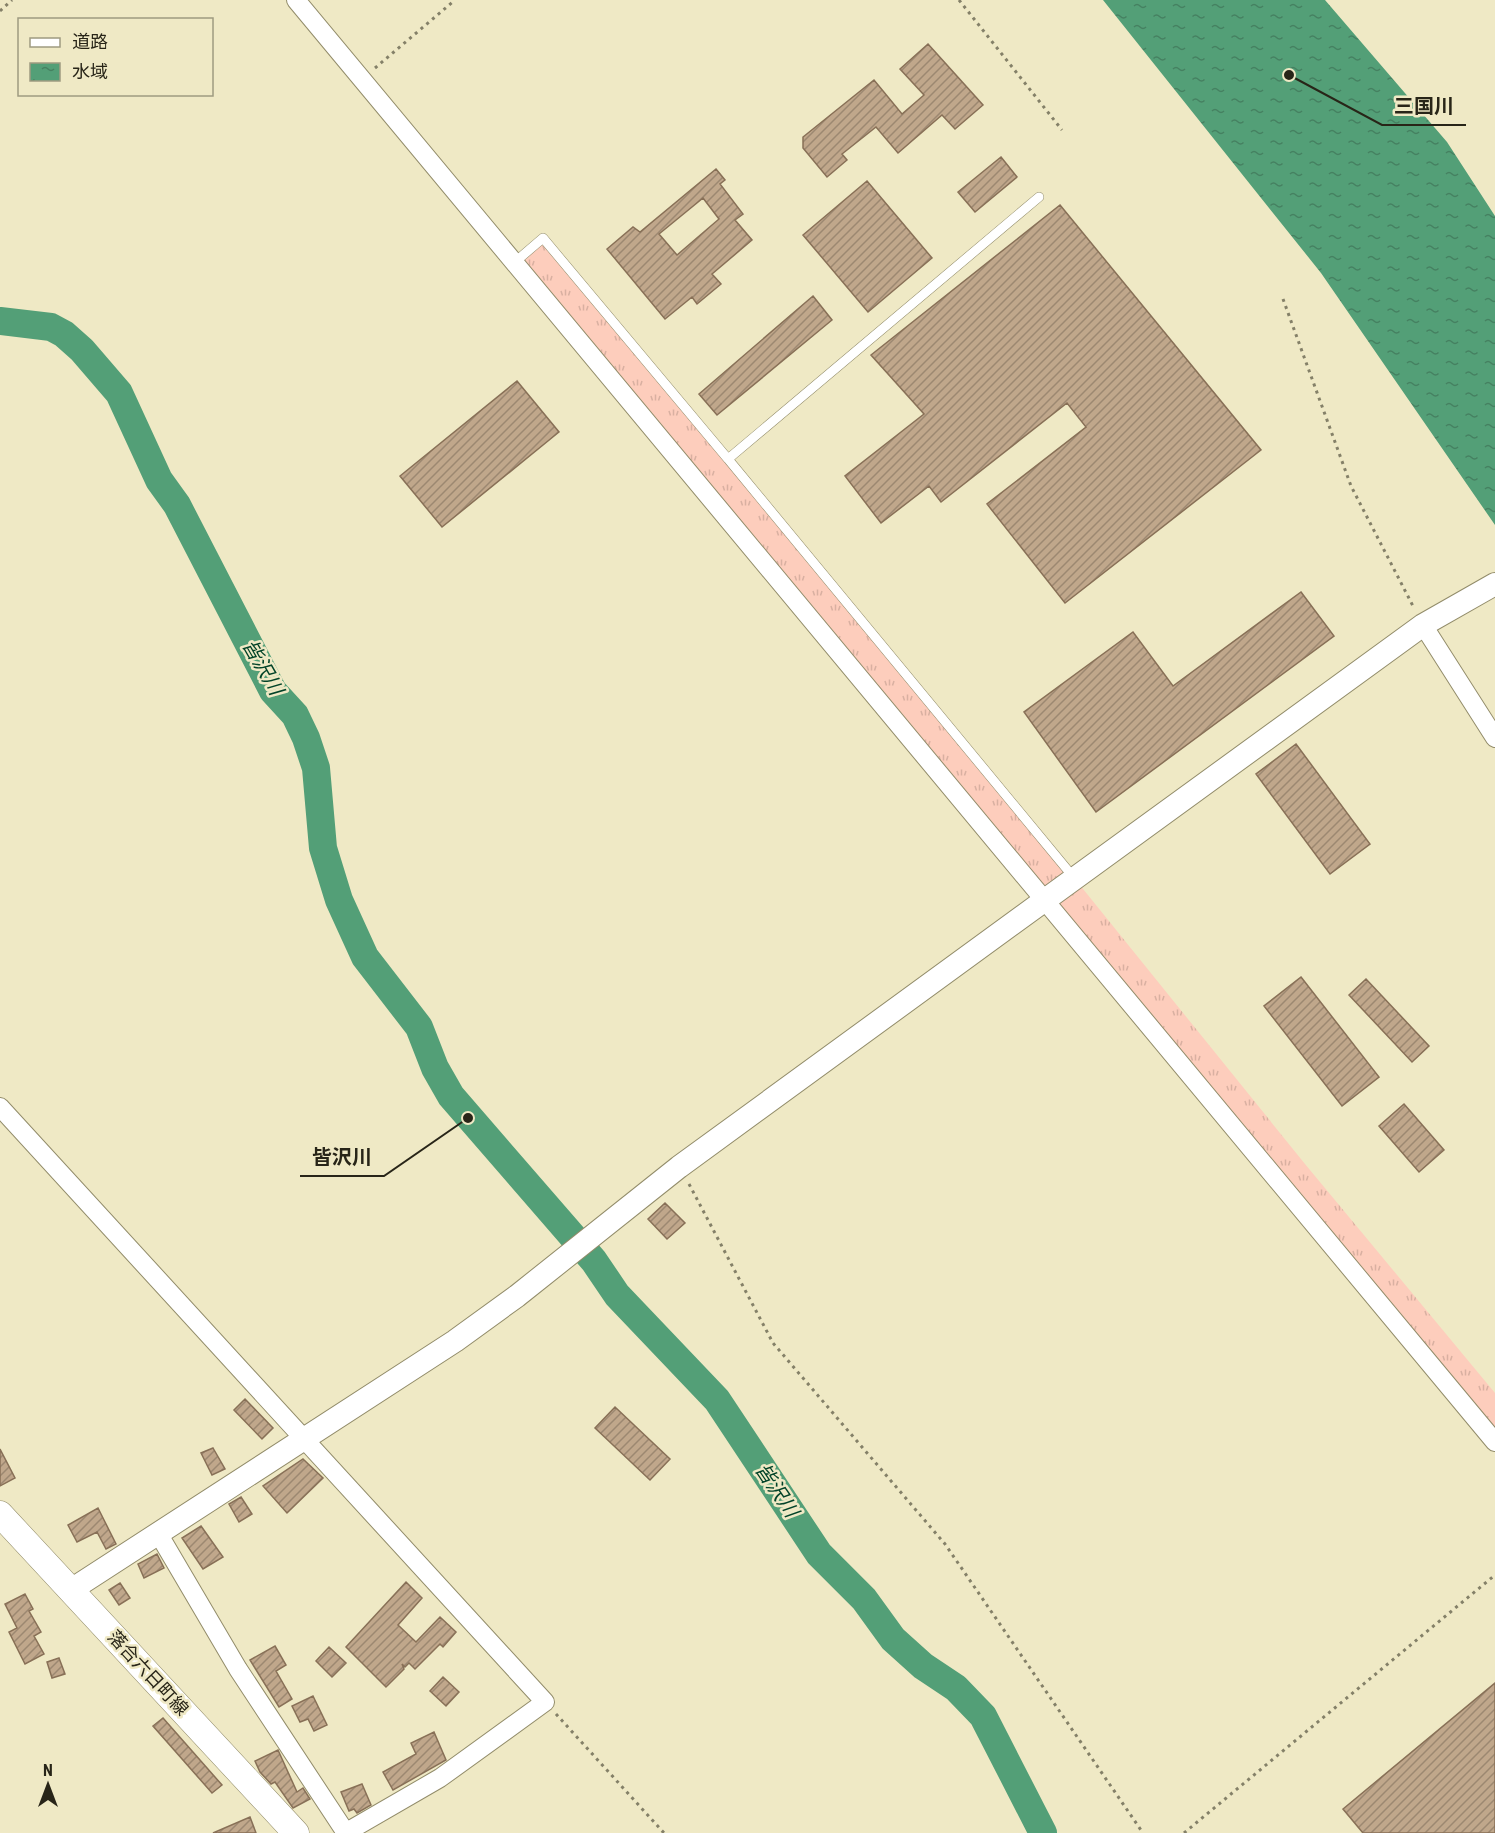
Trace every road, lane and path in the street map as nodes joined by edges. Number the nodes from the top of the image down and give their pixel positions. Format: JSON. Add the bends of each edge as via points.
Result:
{"nodes":[{"id":1,"x":12,"y":0,"type":"edge"},
{"id":2,"x":296,"y":0,"type":"edge"},
{"id":3,"x":455,"y":0,"type":"edge"},
{"id":4,"x":959,"y":0,"type":"edge"},
{"id":5,"x":0,"y":11,"type":"edge"},
{"id":6,"x":362,"y":79,"type":"junction"},
{"id":7,"x":1062,"y":130,"type":"dead end"},
{"id":8,"x":1039,"y":197,"type":"dead end"},
{"id":9,"x":515,"y":262,"type":"junction"},
{"id":10,"x":1283,"y":299,"type":"dead end"},
{"id":11,"x":728,"y":459,"type":"junction"},
{"id":12,"x":1495,"y":584,"type":"edge"},
{"id":13,"x":1423,"y":625,"type":"junction"},
{"id":14,"x":1495,"y":738,"type":"edge"},
{"id":15,"x":1075,"y":879,"type":"junction"},
{"id":16,"x":1045,"y":900,"type":"junction"},
{"id":17,"x":0,"y":1107,"type":"edge"},
{"id":18,"x":679,"y":1167,"type":"junction"},
{"id":19,"x":302,"y":1440,"type":"junction"},
{"id":20,"x":1495,"y":1442,"type":"edge"},
{"id":21,"x":0,"y":1514,"type":"edge"},
{"id":22,"x":158,"y":1533,"type":"junction"},
{"id":23,"x":1495,"y":1575,"type":"edge"},
{"id":24,"x":70,"y":1590,"type":"junction"},
{"id":25,"x":545,"y":1702,"type":"junction"},
{"id":26,"x":296,"y":1833,"type":"edge"},
{"id":27,"x":345,"y":1833,"type":"edge"},
{"id":28,"x":664,"y":1833,"type":"edge"},
{"id":29,"x":1143,"y":1833,"type":"edge"},
{"id":30,"x":1184,"y":1833,"type":"edge"}],
"edges":[{"from":1,"to":5,"type":"path"},
{"from":2,"to":6,"type":"street"},
{"from":3,"to":6,"type":"path"},
{"from":4,"to":7,"type":"path"},
{"from":6,"to":9,"type":"street"},
{"from":8,"to":11,"type":"lane"},
{"from":9,"to":11,"type":"lane","via":[[543,238]]},
{"from":9,"to":16,"type":"street"},
{"from":10,"to":13,"type":"path","via":[[1352,486]]},
{"from":11,"to":15,"type":"lane"},
{"from":12,"to":13,"type":"street"},
{"from":13,"to":14,"type":"street"},
{"from":13,"to":15,"type":"street"},
{"from":15,"to":16,"type":"street"},
{"from":16,"to":18,"type":"street"},
{"from":16,"to":20,"type":"street"},
{"from":17,"to":19,"type":"street"},
{"from":18,"to":19,"type":"street","via":[[455,1341]]},
{"from":18,"to":29,"type":"path","via":[[773,1343],[945,1544]]},
{"from":19,"to":22,"type":"street"},
{"from":19,"to":25,"type":"street"},
{"from":21,"to":24,"type":"main road","name":"落合六日町線"},
{"from":22,"to":24,"type":"street"},
{"from":22,"to":27,"type":"street","via":[[238,1669]]},
{"from":23,"to":30,"type":"path"},
{"from":24,"to":26,"type":"main road","name":"落合六日町線"},
{"from":25,"to":27,"type":"street","via":[[440,1778]]},
{"from":25,"to":28,"type":"path"}]}
